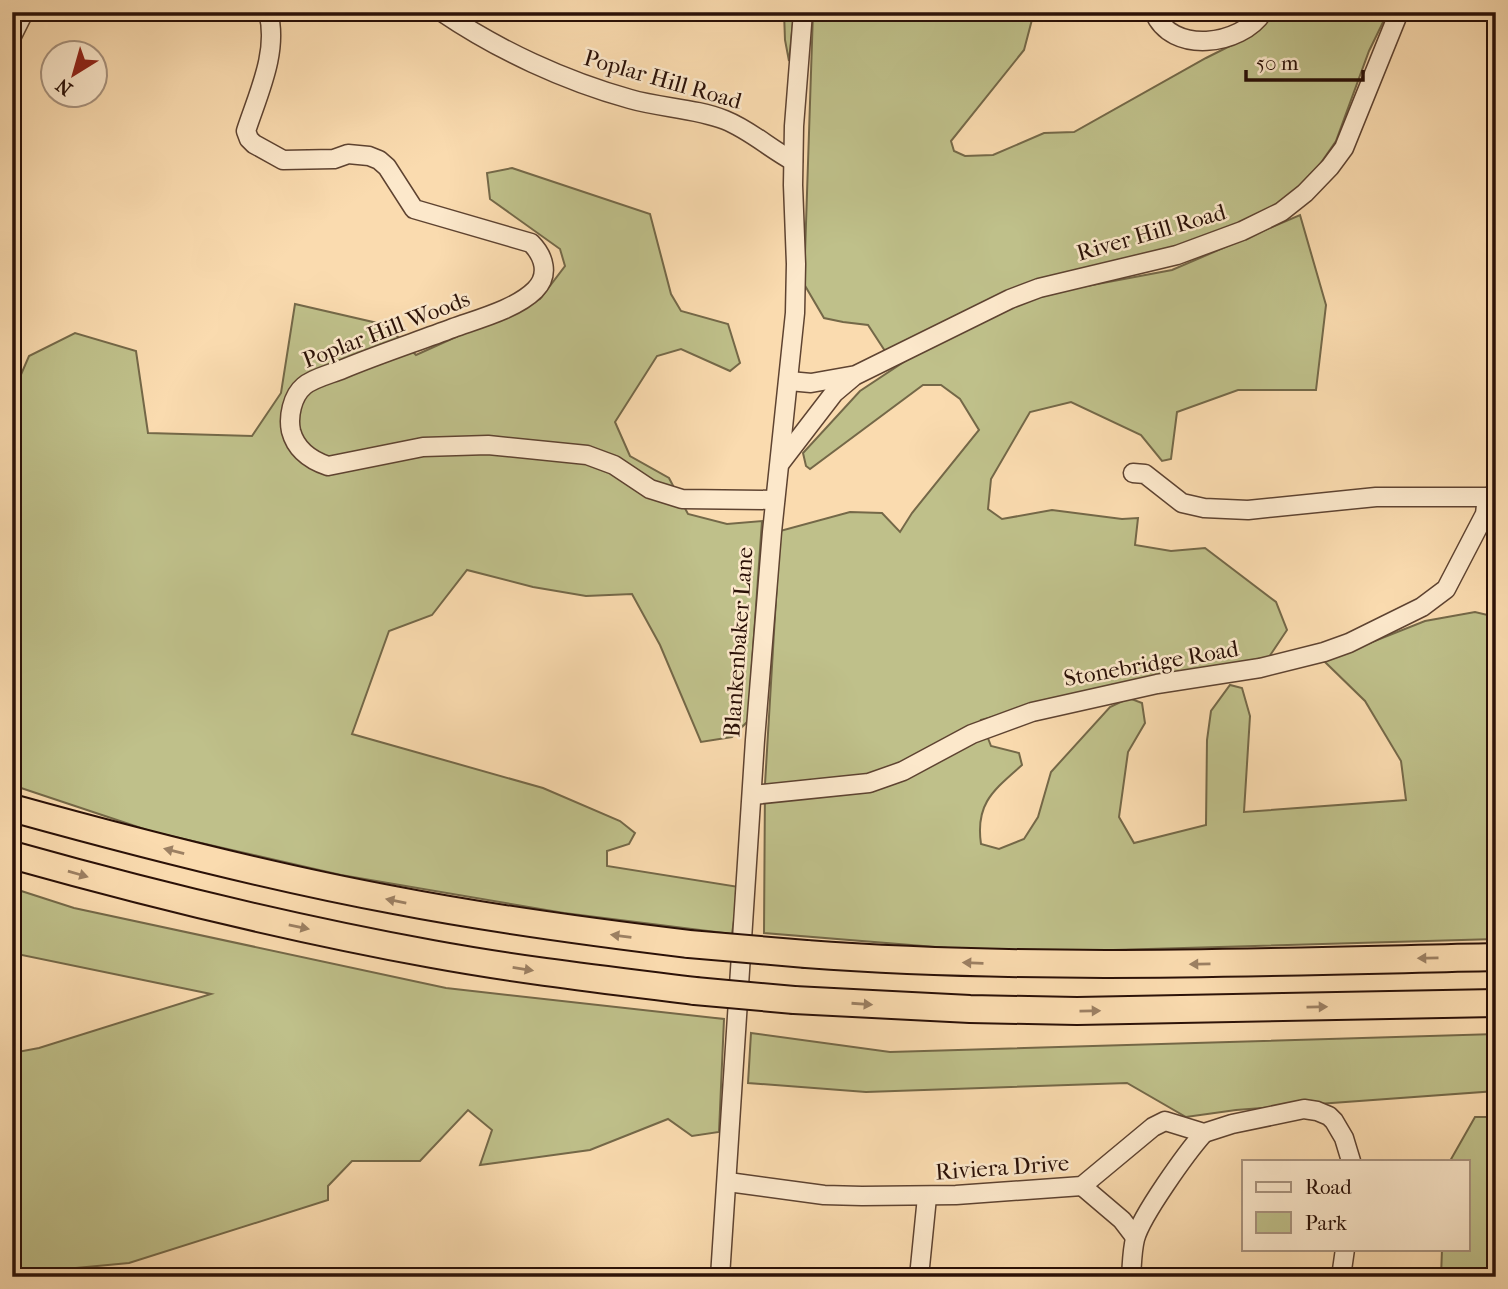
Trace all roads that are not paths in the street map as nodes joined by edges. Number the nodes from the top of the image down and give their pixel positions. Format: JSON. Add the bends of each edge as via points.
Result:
{"nodes":[{"id":1,"x":24,"y":12,"type":"edge"},
{"id":2,"x":268,"y":12,"type":"edge"},
{"id":3,"x":442,"y":12,"type":"edge"},
{"id":4,"x":803,"y":12,"type":"edge"},
{"id":5,"x":1154,"y":12,"type":"edge"},
{"id":6,"x":1263,"y":12,"type":"edge"},
{"id":7,"x":1399,"y":12,"type":"edge"},
{"id":8,"x":12,"y":36,"type":"edge"},
{"id":9,"x":793,"y":160,"type":"junction"},
{"id":10,"x":856,"y":375,"type":"junction"},
{"id":11,"x":789,"y":381,"type":"junction"},
{"id":12,"x":779,"y":465,"type":"junction"},
{"id":13,"x":1133,"y":474,"type":"dead end"},
{"id":14,"x":1492,"y":497,"type":"edge"},
{"id":15,"x":775,"y":500,"type":"junction"},
{"id":16,"x":753,"y":795,"type":"junction"},
{"id":17,"x":12,"y":808,"type":"edge"},
{"id":18,"x":12,"y":855,"type":"edge"},
{"id":19,"x":1496,"y":957,"type":"edge"},
{"id":20,"x":1496,"y":1003,"type":"edge"},
{"id":21,"x":1204,"y":1133,"type":"junction"},
{"id":22,"x":1351,"y":1160,"type":"edge"},
{"id":23,"x":728,"y":1182,"type":"junction"},
{"id":24,"x":1082,"y":1186,"type":"junction"},
{"id":25,"x":927,"y":1197,"type":"junction"},
{"id":26,"x":1135,"y":1237,"type":"junction"},
{"id":27,"x":1345,"y":1250,"type":"edge"},
{"id":28,"x":720,"y":1277,"type":"edge"},
{"id":29,"x":919,"y":1277,"type":"edge"},
{"id":30,"x":1131,"y":1277,"type":"edge"},
{"id":31,"x":1341,"y":1277,"type":"edge"}],
"edges":[{"from":1,"to":8,"type":"street"},
{"from":2,"to":15,"type":"street","name":"Poplar Hill Woods","via":[[272,28],[268,64],[246,131],[254,144],[283,160],[334,159],[348,154],[379,160],[414,209],[531,243],[543,260],[544,271],[534,291],[498,312],[304,386],[290,419],[296,443],[304,453],[328,466],[423,447],[513,447],[587,455],[614,465],[650,489],[682,499]]},
{"from":3,"to":9,"type":"street","name":"Poplar Hill Road","via":[[515,54],[591,87],[732,122]]},
{"from":4,"to":9,"type":"street","name":"Blankenbaker Lane"},
{"from":5,"to":6,"type":"street","via":[[1172,33],[1196,42],[1218,41],[1239,33]]},
{"from":7,"to":10,"type":"street","name":"River Hill Road","via":[[1343,148],[1331,167],[1281,212],[1242,232],[1177,254],[1029,291]]},
{"from":9,"to":11,"type":"street","name":"Blankenbaker Lane","via":[[796,264]]},
{"from":10,"to":11,"type":"street","name":"River Hill Road","via":[[811,383]]},
{"from":10,"to":12,"type":"street","name":"River Hill Road","via":[[834,393]]},
{"from":11,"to":12,"type":"street","name":"Blankenbaker Lane"},
{"from":12,"to":15,"type":"street","name":"Blankenbaker Lane"},
{"from":13,"to":14,"type":"street","via":[[1145,474],[1182,503],[1204,508],[1259,509],[1376,497]]},
{"from":14,"to":16,"type":"street","name":"Stonebridge Road","via":[[1446,589],[1422,607],[1349,643],[1260,668],[1157,684],[1032,712],[972,734],[914,766],[869,783]]},
{"from":15,"to":16,"type":"street","name":"Blankenbaker Lane"},
{"from":16,"to":23,"type":"street","name":"Blankenbaker Lane"},
{"from":19,"to":17,"type":"highway","one_way":true,"bridge":true,"via":[[1114,965],[915,961],[689,944],[395,901],[236,867]]},
{"from":18,"to":20,"type":"highway","one_way":true,"bridge":true,"via":[[202,906],[394,947],[695,991],[794,1000],[1077,1011]]},
{"from":21,"to":22,"type":"street","via":[[1304,1109],[1317,1111],[1334,1121]]},
{"from":21,"to":24,"type":"street","name":"Riviera Drive","via":[[1165,1121]]},
{"from":21,"to":26,"type":"street"},
{"from":23,"to":25,"type":"street","name":"Riviera Drive","via":[[824,1195]]},
{"from":23,"to":28,"type":"street","name":"Blankenbaker Lane"},
{"from":24,"to":25,"type":"street","name":"Riviera Drive"},
{"from":24,"to":26,"type":"street"},
{"from":25,"to":29,"type":"street"},
{"from":26,"to":30,"type":"street"},
{"from":27,"to":31,"type":"street"}]}
